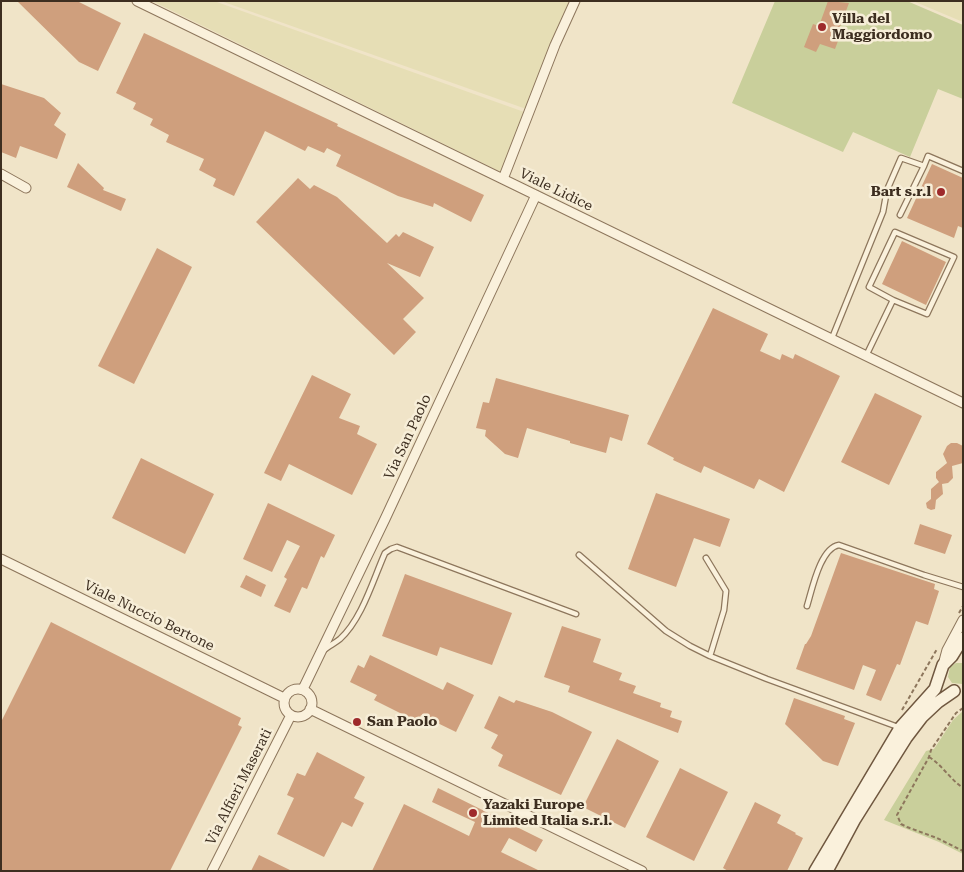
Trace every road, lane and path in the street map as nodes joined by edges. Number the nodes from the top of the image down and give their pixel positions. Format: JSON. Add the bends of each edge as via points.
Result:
{"nodes":[{"id":1,"x":138,"y":1,"type":"edge"},
{"id":2,"x":575,"y":1,"type":"edge"},
{"id":3,"x":924,"y":166,"type":"junction"},
{"id":4,"x":963,"y":170,"type":"edge"},
{"id":5,"x":1,"y":174,"type":"edge"},
{"id":6,"x":503,"y":179,"type":"junction"},
{"id":7,"x":26,"y":188,"type":"dead end"},
{"id":8,"x":536,"y":195,"type":"junction"},
{"id":9,"x":900,"y":215,"type":"dead end"},
{"id":10,"x":893,"y":300,"type":"junction"},
{"id":11,"x":831,"y":340,"type":"junction"},
{"id":12,"x":866,"y":357,"type":"junction"},
{"id":13,"x":963,"y":403,"type":"edge"},
{"id":14,"x":579,"y":555,"type":"dead end"},
{"id":15,"x":706,"y":558,"type":"dead end"},
{"id":16,"x":1,"y":559,"type":"edge"},
{"id":17,"x":963,"y":587,"type":"edge"},
{"id":18,"x":807,"y":606,"type":"dead end"},
{"id":19,"x":576,"y":614,"type":"dead end"},
{"id":20,"x":963,"y":620,"type":"edge"},
{"id":21,"x":963,"y":638,"type":"edge"},
{"id":22,"x":321,"y":652,"type":"junction"},
{"id":23,"x":710,"y":656,"type":"junction"},
{"id":24,"x":957,"y":656,"type":"edge"},
{"id":25,"x":942,"y":670,"type":"junction"},
{"id":26,"x":303,"y":689,"type":"junction"},
{"id":27,"x":958,"y":691,"type":"edge"},
{"id":28,"x":284,"y":698,"type":"junction"},
{"id":29,"x":963,"y":708,"type":"edge"},
{"id":30,"x":310,"y":709,"type":"junction"},
{"id":31,"x":291,"y":715,"type":"junction"},
{"id":32,"x":900,"y":728,"type":"junction"},
{"id":33,"x":929,"y":757,"type":"junction"},
{"id":34,"x":963,"y":788,"type":"edge"},
{"id":35,"x":963,"y":850,"type":"edge"},
{"id":36,"x":212,"y":871,"type":"edge"},
{"id":37,"x":642,"y":871,"type":"edge"},
{"id":38,"x":815,"y":871,"type":"edge"},
{"id":39,"x":827,"y":871,"type":"edge"}],
"edges":[{"from":1,"to":6,"type":"street","name":"Viale Lidice"},
{"from":2,"to":6,"type":"street"},
{"from":3,"to":4,"type":"lane","via":[[928,156]]},
{"from":3,"to":9,"type":"lane"},
{"from":3,"to":11,"type":"lane","via":[[901,158],[887,190],[883,212]]},
{"from":5,"to":7,"type":"street"},
{"from":6,"to":8,"type":"street","name":"Viale Lidice"},
{"from":8,"to":11,"type":"street","name":"Viale Lidice"},
{"from":8,"to":22,"type":"street","name":"Via San Paolo"},
{"from":10,"to":10,"type":"lane","via":[[869,287],[895,232],[954,257],[927,314]]},
{"from":10,"to":12,"type":"lane"},
{"from":11,"to":12,"type":"street","name":"Viale Lidice"},
{"from":12,"to":13,"type":"street","name":"Viale Lidice"},
{"from":14,"to":23,"type":"lane","via":[[666,631]]},
{"from":15,"to":23,"type":"lane","via":[[726,590],[724,610]]},
{"from":16,"to":28,"type":"street","name":"Viale Nuccio Bertone"},
{"from":17,"to":18,"type":"lane","via":[[839,545],[821,561]]},
{"from":19,"to":22,"type":"lane","via":[[398,547],[385,553],[348,629]]},
{"from":20,"to":25,"type":"street","via":[[947,650]]},
{"from":21,"to":24,"type":"street"},
{"from":22,"to":26,"type":"street","name":"Via San Paolo"},
{"from":23,"to":32,"type":"lane"},
{"from":24,"to":25,"type":"street"},
{"from":25,"to":27,"type":"street","via":[[946,687]]},
{"from":25,"to":32,"type":"street","via":[[934,689]]},
{"from":26,"to":28,"type":"street","via":[[294,689]]},
{"from":26,"to":30,"type":"street","via":[[312,700]]},
{"from":27,"to":39,"type":"street","via":[[938,702],[906,738]]},
{"from":28,"to":31,"type":"street","via":[[284,706]]},
{"from":29,"to":33,"type":"path","via":[[948,724]]},
{"from":30,"to":31,"type":"street","via":[[300,717]]},
{"from":30,"to":37,"type":"street"},
{"from":31,"to":36,"type":"street","name":"Via Alfieri Maserati"},
{"from":32,"to":38,"type":"street"},
{"from":33,"to":34,"type":"path"},
{"from":33,"to":35,"type":"path","via":[[898,810],[898,820],[907,827]]}]}
